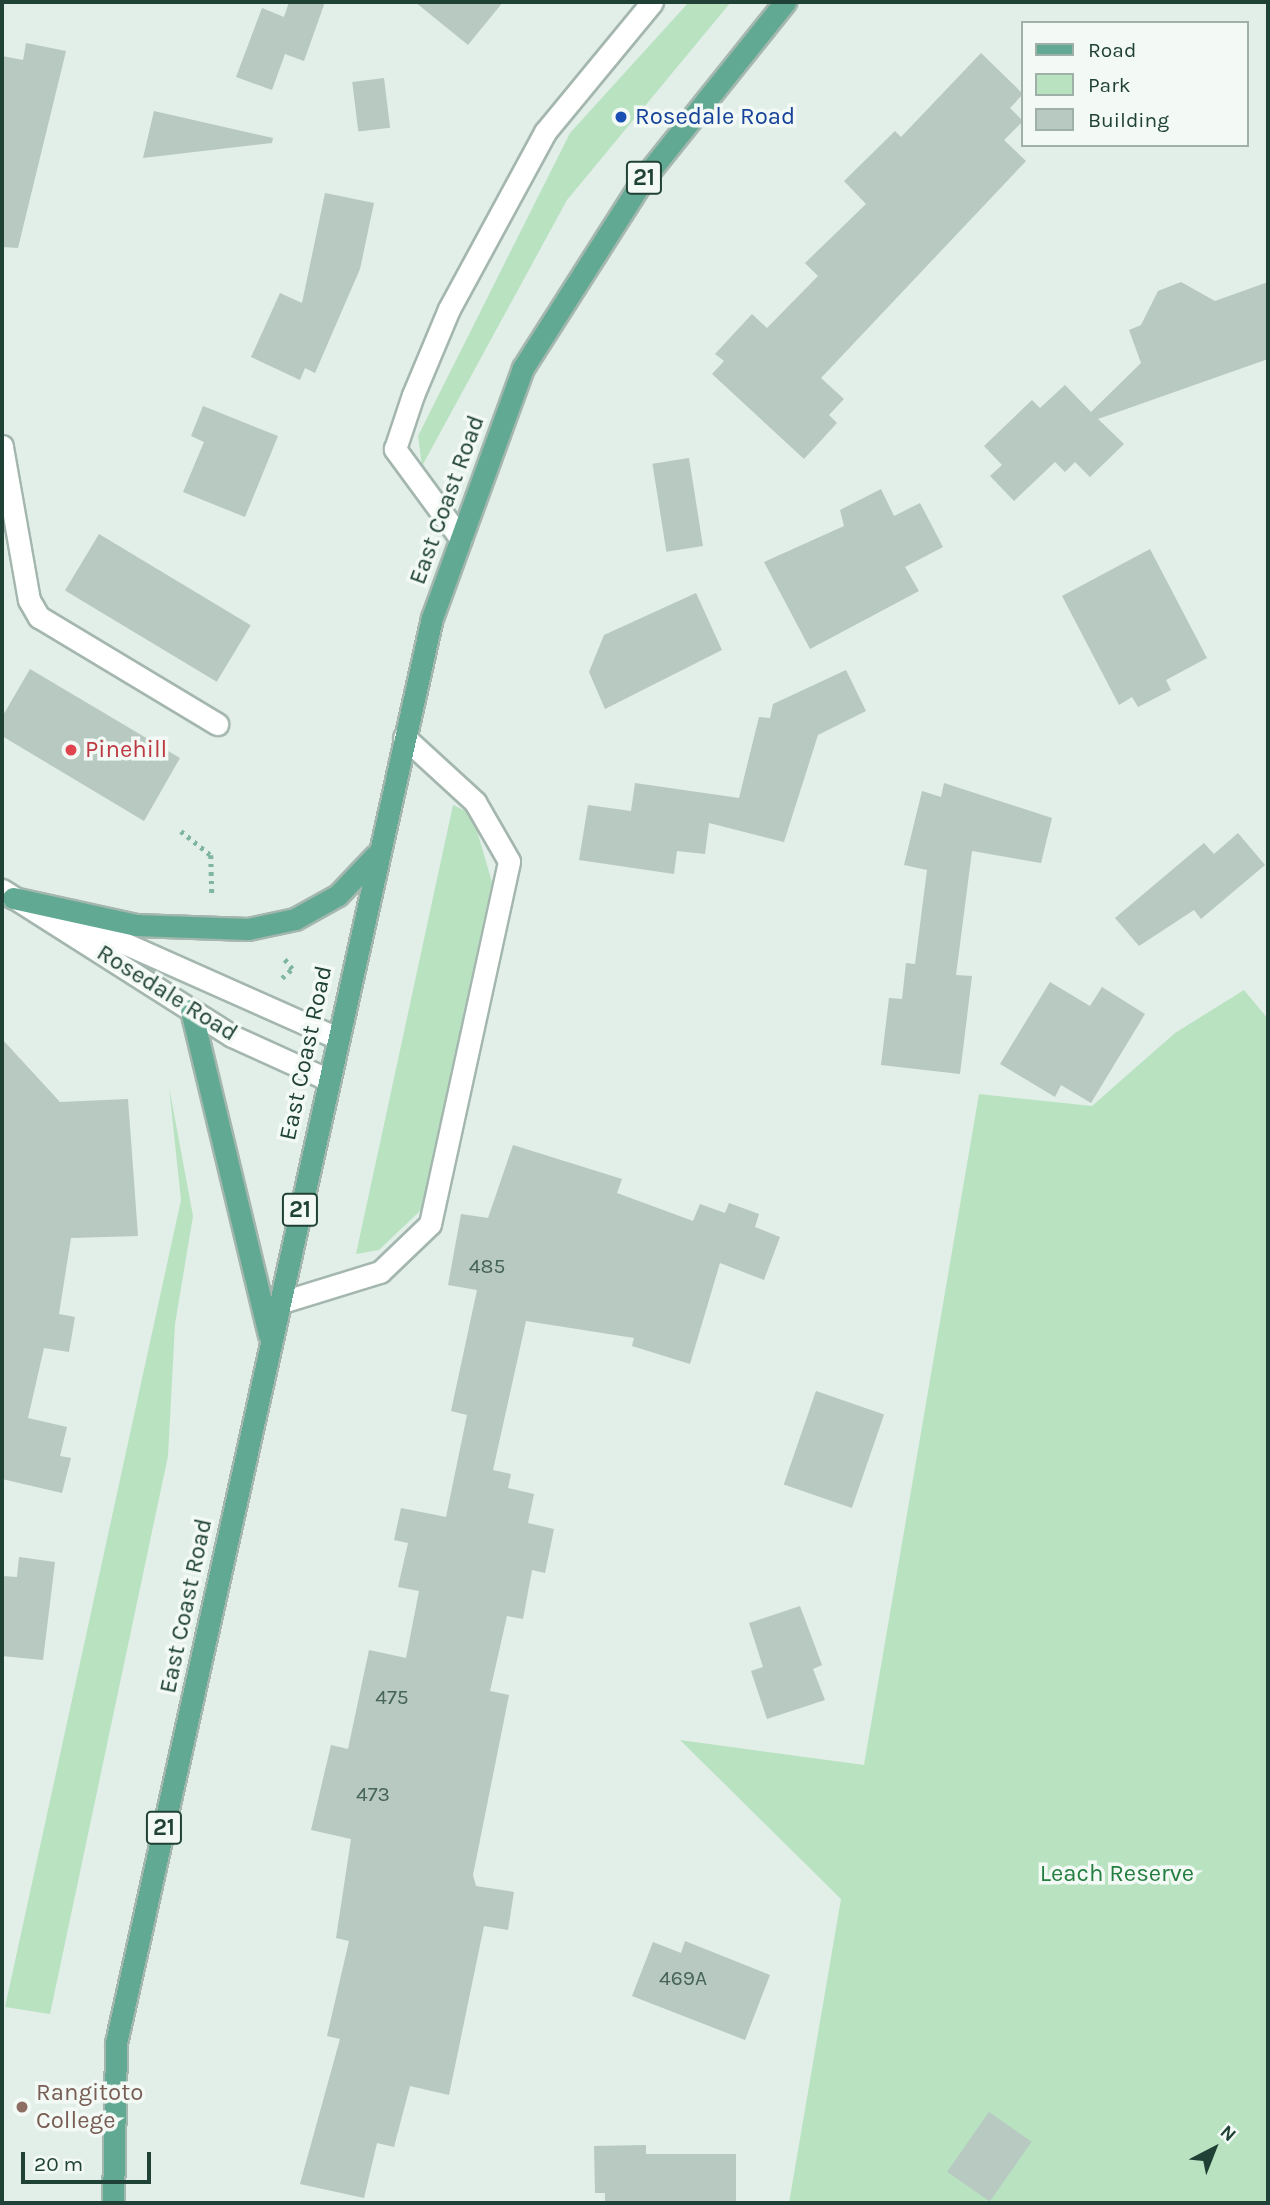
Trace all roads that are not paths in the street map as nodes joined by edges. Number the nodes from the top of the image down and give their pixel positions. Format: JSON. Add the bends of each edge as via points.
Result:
{"nodes":[{"id":1,"x":652,"y":2,"type":"edge"},
{"id":2,"x":785,"y":2,"type":"edge"},
{"id":3,"x":2,"y":447,"type":"edge"},
{"id":4,"x":461,"y":539,"type":"junction"},
{"id":5,"x":217,"y":723,"type":"dead end"},
{"id":6,"x":404,"y":737,"type":"junction"},
{"id":7,"x":375,"y":856,"type":"junction"},
{"id":8,"x":7,"y":894,"type":"edge"},
{"id":9,"x":191,"y":1010,"type":"junction"},
{"id":10,"x":335,"y":1037,"type":"junction"},
{"id":11,"x":327,"y":1079,"type":"junction"},
{"id":12,"x":279,"y":1303,"type":"junction"},
{"id":13,"x":270,"y":1341,"type":"junction"},
{"id":14,"x":113,"y":2203,"type":"edge"}],
"edges":[{"from":1,"to":4,"type":"main road","via":[[545,132],[449,309],[413,395],[396,449]]},
{"from":2,"to":4,"type":"main road","name":"East Coast Road","number":"21","via":[[644,178],[523,368]]},
{"from":3,"to":5,"type":"main road","via":[[29,600],[39,617]]},
{"from":4,"to":6,"type":"main road","name":"East Coast Road","number":"21","via":[[432,618]]},
{"from":6,"to":7,"type":"main road","name":"East Coast Road","number":"21"},
{"from":6,"to":12,"type":"main road","via":[[475,802],[509,861],[439,1184],[430,1224],[380,1272]]},
{"from":7,"to":8,"type":"main road","via":[[338,895],[295,919],[248,929],[136,925]]},
{"from":7,"to":10,"type":"main road","name":"East Coast Road","number":"21"},
{"from":8,"to":9,"type":"main road","name":"Rosedale Road"},
{"from":8,"to":10,"type":"main road","name":"Rosedale Road","via":[[119,937]]},
{"from":9,"to":11,"type":"main road","name":"Rosedale Road"},
{"from":9,"to":13,"type":"main road"},
{"from":10,"to":11,"type":"main road","name":"East Coast Road","number":"21"},
{"from":11,"to":12,"type":"main road","name":"East Coast Road","number":"21"},
{"from":12,"to":13,"type":"main road","name":"East Coast Road","number":"21"},
{"from":13,"to":14,"type":"main road","name":"East Coast Road","number":"21","via":[[116,2043]]}]}
